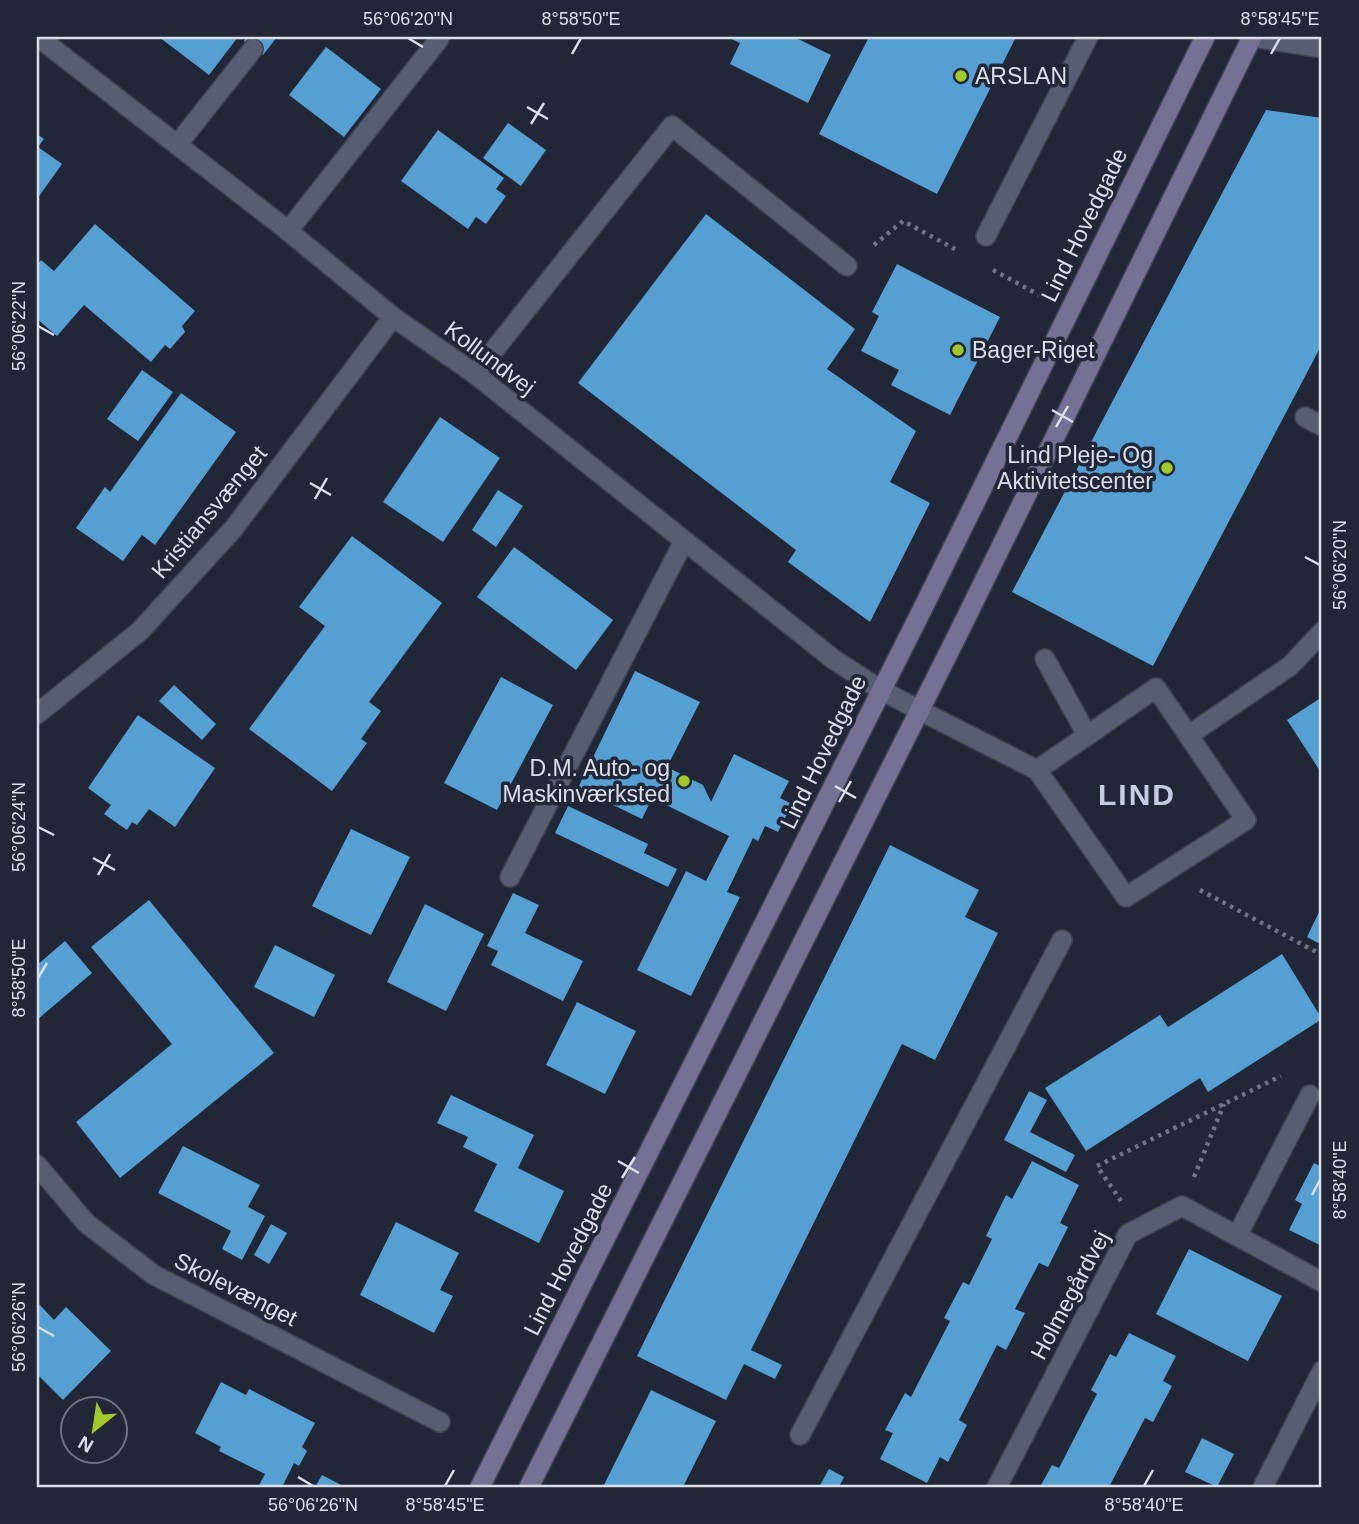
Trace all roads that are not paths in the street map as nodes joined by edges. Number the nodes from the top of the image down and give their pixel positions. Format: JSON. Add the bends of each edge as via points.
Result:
{"nodes":[{"id":1,"x":38,"y":37,"type":"edge"},
{"id":2,"x":1088,"y":37,"type":"edge"},
{"id":3,"x":1205,"y":37,"type":"edge"},
{"id":4,"x":1252,"y":37,"type":"edge"},
{"id":5,"x":439,"y":39,"type":"dead end"},
{"id":6,"x":253,"y":48,"type":"dead end"},
{"id":7,"x":1322,"y":48,"type":"edge"},
{"id":8,"x":177,"y":145,"type":"junction"},
{"id":9,"x":288,"y":231,"type":"junction"},
{"id":10,"x":986,"y":236,"type":"dead end"},
{"id":11,"x":847,"y":265,"type":"road end"},
{"id":12,"x":393,"y":317,"type":"junction"},
{"id":13,"x":475,"y":374,"type":"junction"},
{"id":14,"x":684,"y":541,"type":"junction"},
{"id":15,"x":1322,"y":632,"type":"edge"},
{"id":16,"x":1045,"y":659,"type":"dead end"},
{"id":17,"x":881,"y":691,"type":"junction"},
{"id":18,"x":919,"y":710,"type":"junction"},
{"id":19,"x":37,"y":715,"type":"edge"},
{"id":20,"x":1087,"y":735,"type":"junction"},
{"id":21,"x":1189,"y":735,"type":"junction"},
{"id":22,"x":1037,"y":770,"type":"junction"},
{"id":23,"x":510,"y":877,"type":"dead end"},
{"id":24,"x":1062,"y":940,"type":"dead end"},
{"id":25,"x":1310,"y":1095,"type":"dead end"},
{"id":26,"x":37,"y":1165,"type":"edge"},
{"id":27,"x":1237,"y":1236,"type":"junction"},
{"id":28,"x":1322,"y":1282,"type":"edge"},
{"id":29,"x":1322,"y":1371,"type":"edge"},
{"id":30,"x":440,"y":1422,"type":"dead end"},
{"id":31,"x":800,"y":1435,"type":"dead end"},
{"id":32,"x":480,"y":1487,"type":"edge"},
{"id":33,"x":529,"y":1487,"type":"edge"},
{"id":34,"x":997,"y":1487,"type":"edge"},
{"id":35,"x":1263,"y":1487,"type":"edge"}],
"edges":[{"from":1,"to":8,"type":"street","name":"Kollundvej"},
{"from":2,"to":10,"type":"street"},
{"from":3,"to":17,"type":"main road","name":"Lind Hovedgade"},
{"from":4,"to":7,"type":"street"},
{"from":4,"to":18,"type":"main road"},
{"from":5,"to":9,"type":"street"},
{"from":6,"to":8,"type":"street"},
{"from":8,"to":9,"type":"street","name":"Kollundvej"},
{"from":9,"to":12,"type":"street","name":"Kollundvej"},
{"from":11,"to":13,"type":"street","via":[[672,126]]},
{"from":12,"to":13,"type":"street","name":"Kollundvej"},
{"from":12,"to":19,"type":"street","name":"Kristiansvænget","via":[[234,528],[140,631]]},
{"from":13,"to":14,"type":"street","name":"Kollundvej"},
{"from":14,"to":17,"type":"street","name":"Kollundvej","via":[[833,659]]},
{"from":14,"to":23,"type":"street"},
{"from":15,"to":21,"type":"street","via":[[1290,666]]},
{"from":16,"to":20,"type":"street"},
{"from":17,"to":18,"type":"street","name":"Kollundvej"},
{"from":17,"to":32,"type":"main road","name":"Lind Hovedgade"},
{"from":18,"to":22,"type":"street","name":"Kollundvej"},
{"from":18,"to":33,"type":"main road"},
{"from":20,"to":21,"type":"street","via":[[1156,688]]},
{"from":20,"to":22,"type":"street"},
{"from":21,"to":22,"type":"street","via":[[1246,820],[1126,897]]},
{"from":24,"to":31,"type":"street"},
{"from":25,"to":27,"type":"street"},
{"from":26,"to":30,"type":"street","name":"Skolevænget","via":[[86,1223],[154,1275]]},
{"from":27,"to":28,"type":"street"},
{"from":27,"to":34,"type":"street","name":"Holmegårdvej","via":[[1182,1206],[1128,1234]]},
{"from":29,"to":35,"type":"street"}]}
